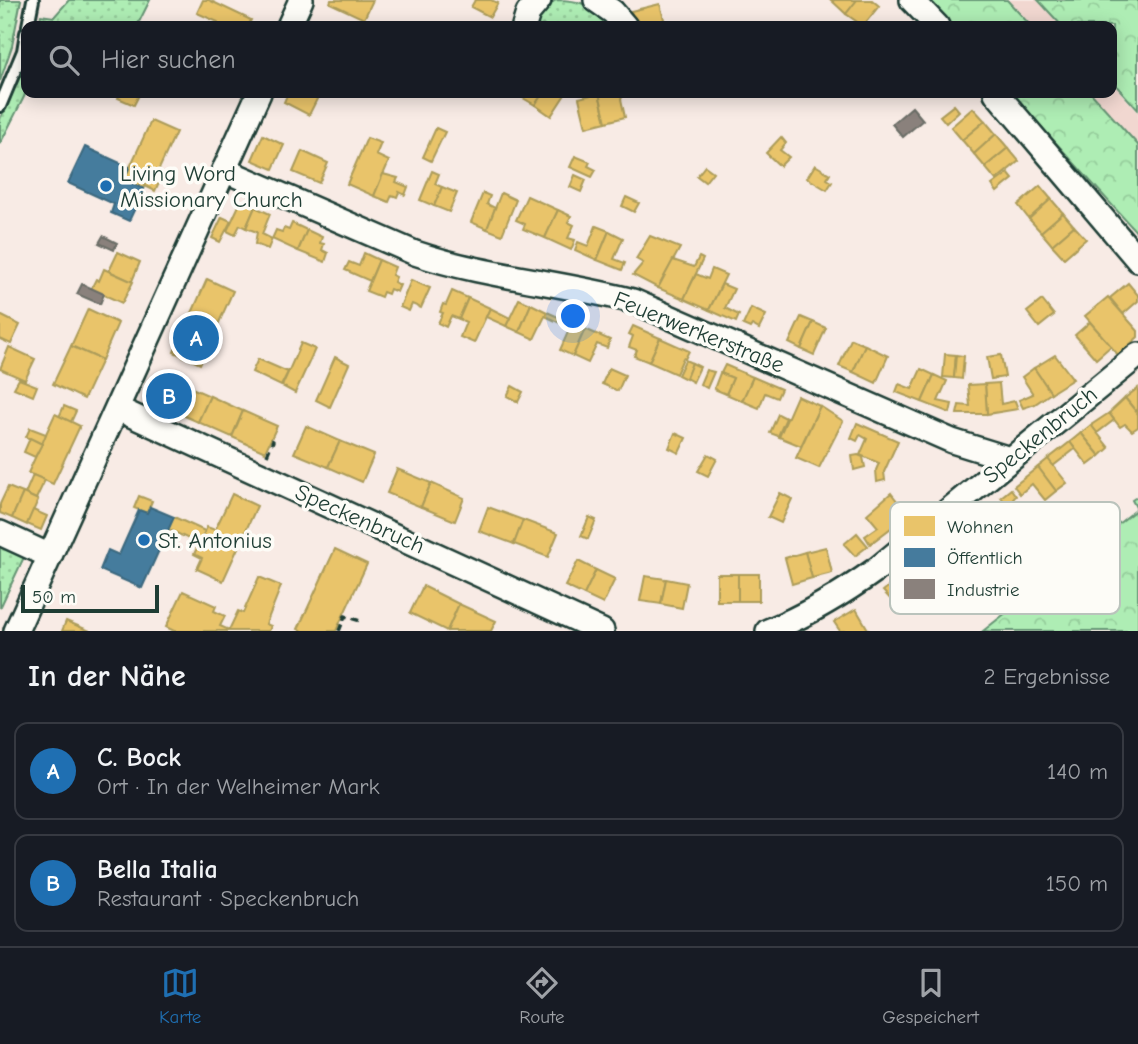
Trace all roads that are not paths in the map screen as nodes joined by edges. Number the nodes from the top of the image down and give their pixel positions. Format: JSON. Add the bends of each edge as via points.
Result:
{"nodes":[{"id":1,"x":33,"y":0,"type":"edge"},
{"id":2,"x":301,"y":0,"type":"edge"},
{"id":3,"x":538,"y":0,"type":"edge"},
{"id":4,"x":912,"y":0,"type":"edge"},
{"id":5,"x":598,"y":1,"type":"edge"},
{"id":6,"x":29,"y":21,"type":"edge"},
{"id":7,"x":291,"y":21,"type":"edge"},
{"id":8,"x":526,"y":21,"type":"edge"},
{"id":9,"x":621,"y":21,"type":"edge"},
{"id":10,"x":932,"y":21,"type":"edge"},
{"id":11,"x":21,"y":56,"type":"edge"},
{"id":12,"x":257,"y":98,"type":"edge"},
{"id":13,"x":1000,"y":98,"type":"edge"},
{"id":14,"x":0,"y":106,"type":"edge"},
{"id":15,"x":224,"y":170,"type":"junction"},
{"id":16,"x":1138,"y":260,"type":"edge"},
{"id":17,"x":1138,"y":355,"type":"edge"},
{"id":18,"x":118,"y":409,"type":"junction"},
{"id":19,"x":1010,"y":459,"type":"junction"},
{"id":20,"x":958,"y":502,"type":"edge"},
{"id":21,"x":0,"y":533,"type":"edge"},
{"id":22,"x":50,"y":556,"type":"junction"},
{"id":23,"x":890,"y":558,"type":"edge"},
{"id":24,"x":16,"y":631,"type":"edge"},
{"id":25,"x":602,"y":631,"type":"edge"},
{"id":26,"x":768,"y":631,"type":"edge"}],
"edges":[{"from":1,"to":6,"type":"lane"},
{"from":2,"to":7,"type":"street"},
{"from":3,"to":8,"type":"street"},
{"from":4,"to":10,"type":"street"},
{"from":5,"to":9,"type":"street"},
{"from":11,"to":14,"type":"lane"},
{"from":12,"to":15,"type":"street"},
{"from":13,"to":16,"type":"street"},
{"from":15,"to":18,"type":"street"},
{"from":15,"to":19,"type":"street","name":"Feuerwerkerstraße","via":[[439,261],[633,301],[952,441]]},
{"from":17,"to":19,"type":"street","name":"Speckenbruch"},
{"from":18,"to":22,"type":"street"},
{"from":18,"to":25,"type":"street","name":"Speckenbruch"},
{"from":19,"to":20,"type":"street","name":"Speckenbruch"},
{"from":21,"to":22,"type":"street"},
{"from":22,"to":24,"type":"street"},
{"from":23,"to":26,"type":"street","name":"Speckenbruch","via":[[839,596]]}]}
